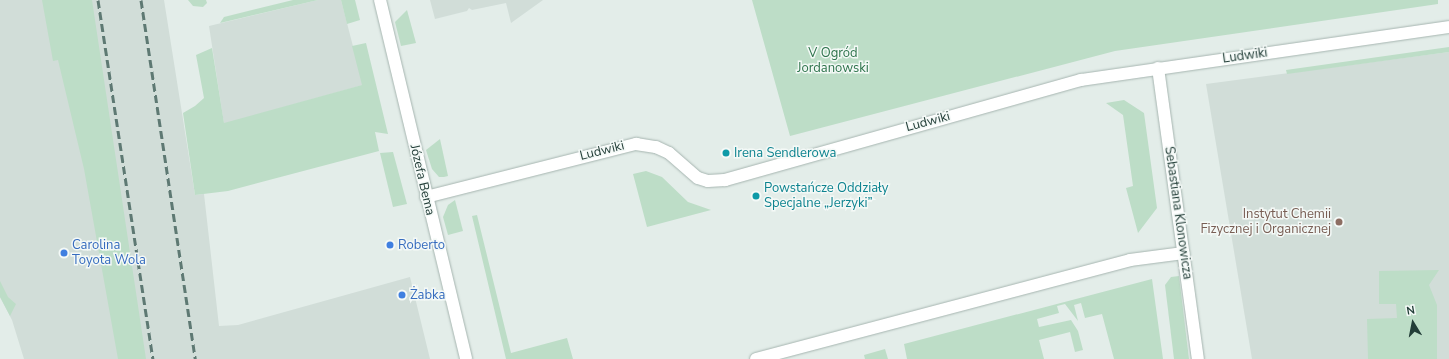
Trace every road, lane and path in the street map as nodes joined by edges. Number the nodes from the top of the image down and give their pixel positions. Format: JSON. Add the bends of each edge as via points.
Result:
{"nodes":[{"id":1,"x":380,"y":0,"type":"edge"},
{"id":2,"x":1449,"y":27,"type":"edge"},
{"id":3,"x":1158,"y":68,"type":"junction"},
{"id":4,"x":426,"y":197,"type":"junction"},
{"id":5,"x":1184,"y":253,"type":"junction"},
{"id":6,"x":466,"y":359,"type":"edge"},
{"id":7,"x":756,"y":359,"type":"edge"},
{"id":8,"x":1198,"y":359,"type":"edge"}],
"edges":[{"from":1,"to":4,"type":"street","name":"Józefa Bema"},
{"from":2,"to":3,"type":"street","name":"Ludwiki"},
{"from":3,"to":4,"type":"street","name":"Ludwiki","via":[[1081,80],[725,180],[708,181],[698,178],[669,152],[636,144]]},
{"from":3,"to":5,"type":"street","name":"Sebastiana Klonowicza"},
{"from":4,"to":6,"type":"street","name":"Józefa Bema"},
{"from":5,"to":7,"type":"street","via":[[1130,260]]},
{"from":5,"to":8,"type":"street","name":"Sebastiana Klonowicza"}]}
